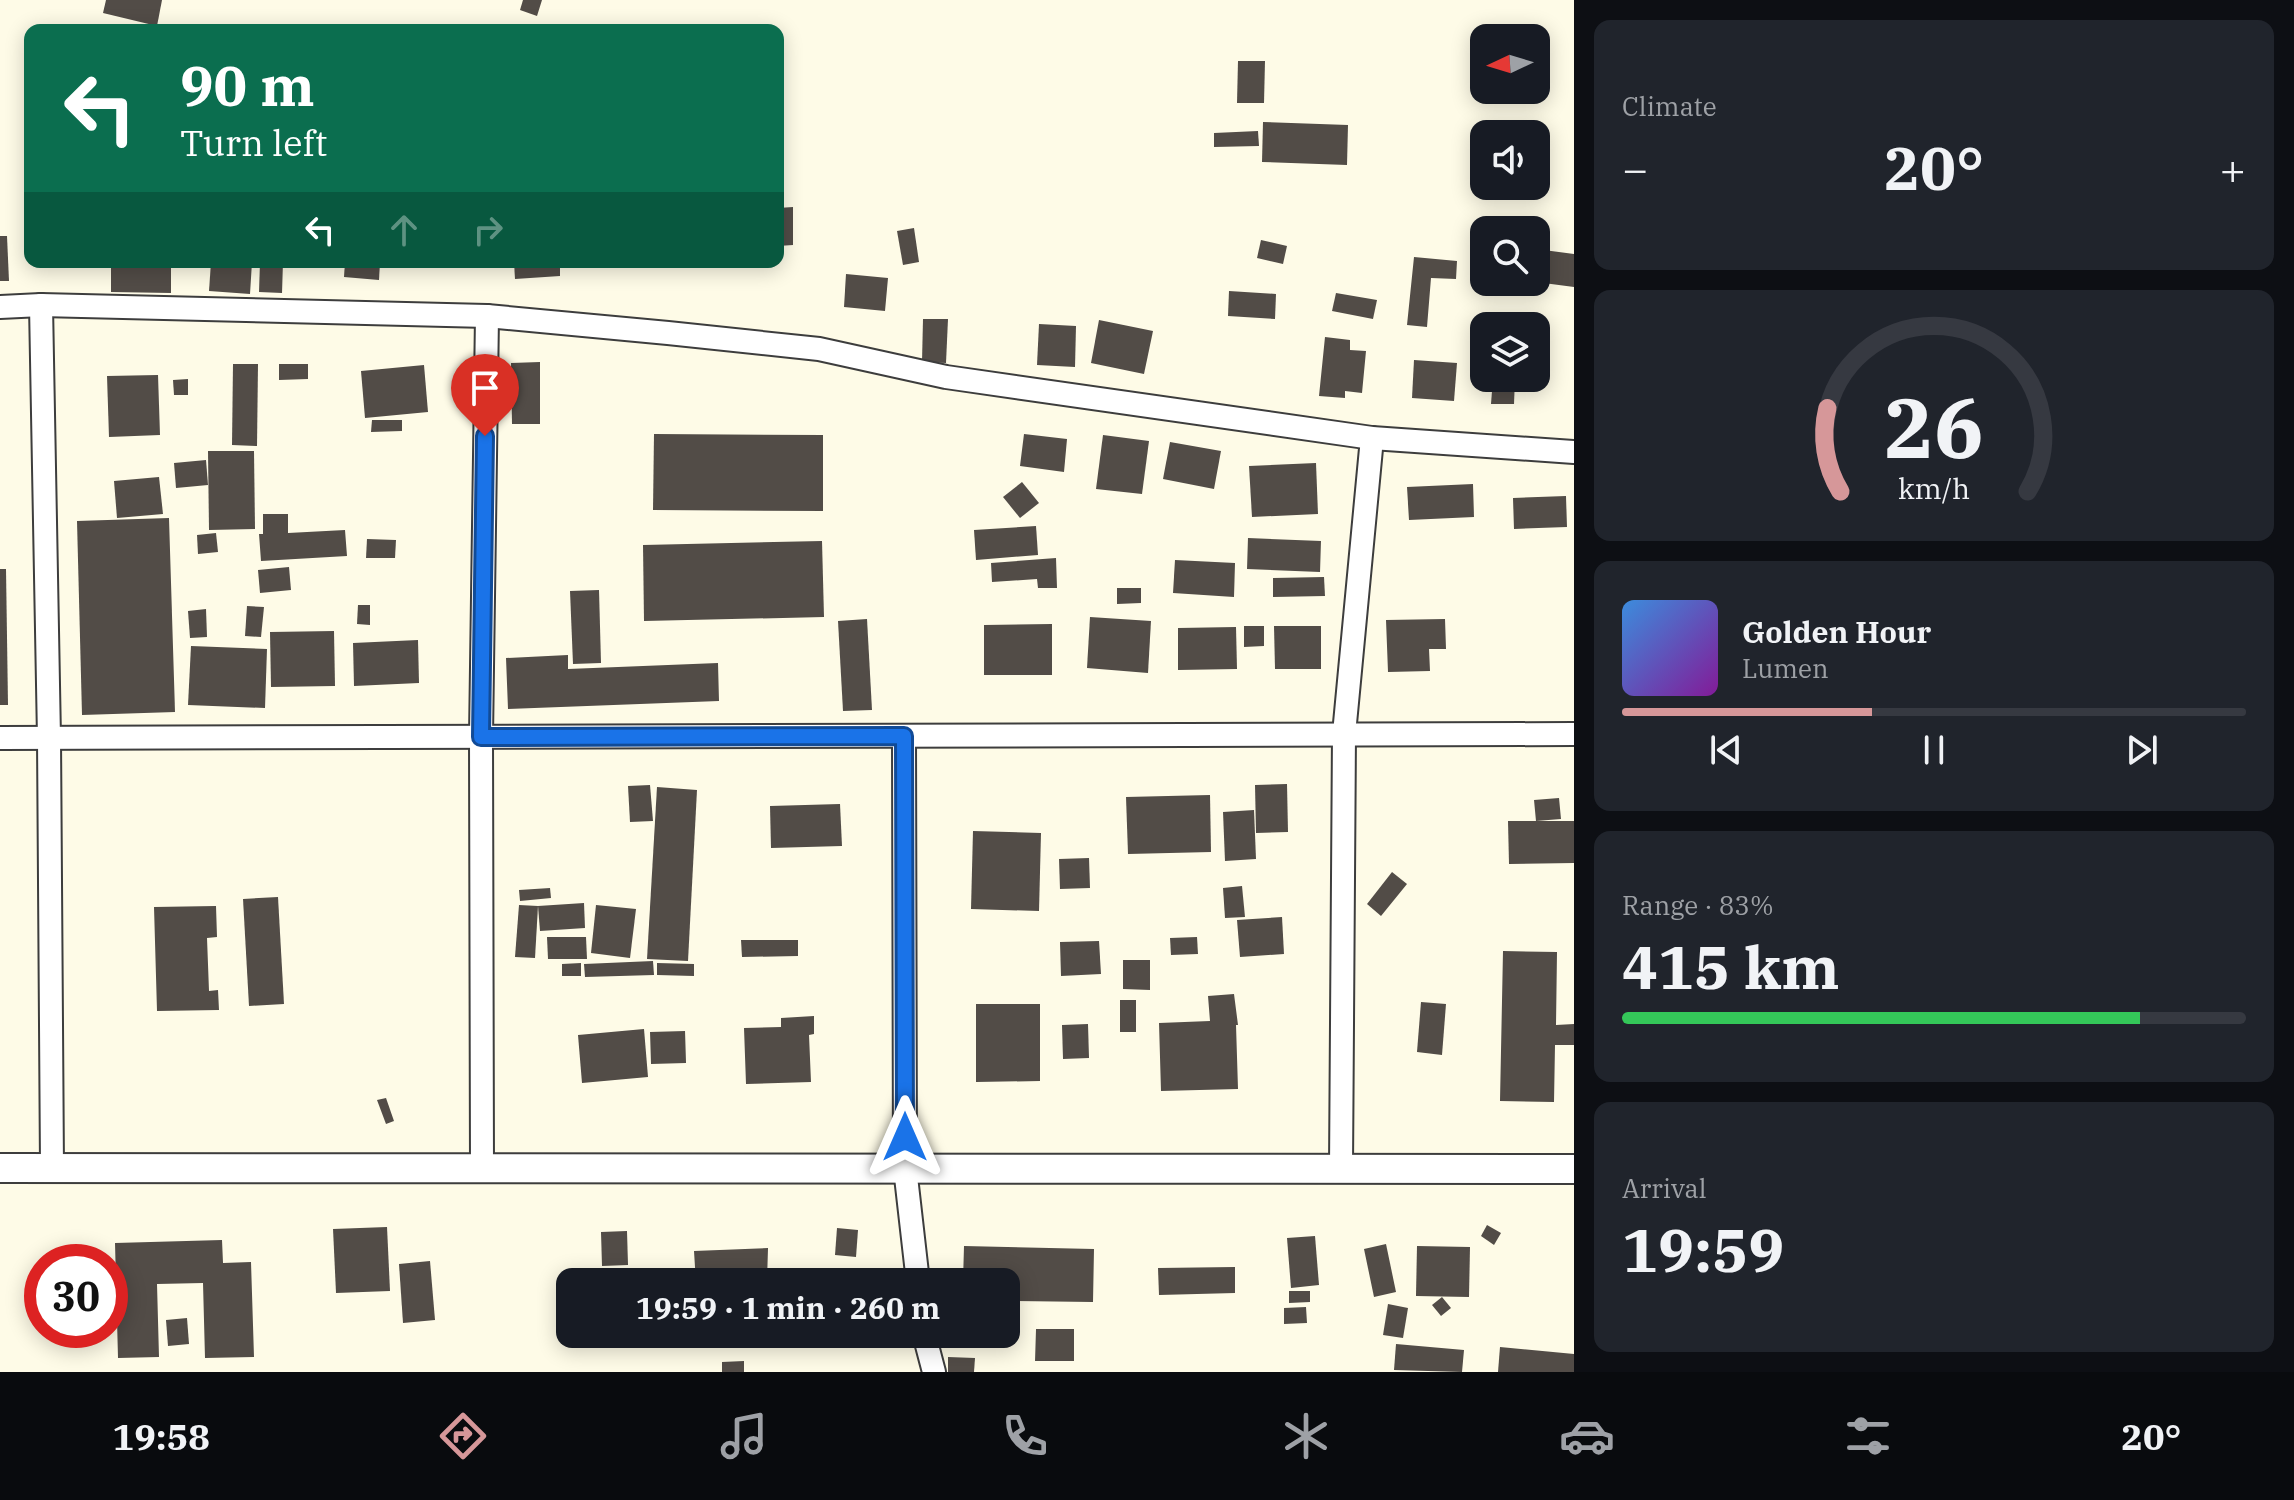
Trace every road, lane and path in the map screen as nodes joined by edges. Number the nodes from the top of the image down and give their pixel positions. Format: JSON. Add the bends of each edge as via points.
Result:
{"nodes":[{"id":1,"x":41,"y":305,"type":"junction"},
{"id":2,"x":0,"y":307,"type":"edge"},
{"id":3,"x":487,"y":316,"type":"junction"},
{"id":4,"x":1372,"y":438,"type":"junction"},
{"id":5,"x":1574,"y":452,"type":"edge"},
{"id":6,"x":1344,"y":734,"type":"junction"},
{"id":7,"x":1574,"y":734,"type":"edge"},
{"id":8,"x":904,"y":736,"type":"junction"},
{"id":9,"x":481,"y":737,"type":"junction"},
{"id":10,"x":0,"y":738,"type":"edge"},
{"id":11,"x":49,"y":738,"type":"junction"},
{"id":12,"x":0,"y":1168,"type":"edge"},
{"id":13,"x":52,"y":1168,"type":"junction"},
{"id":14,"x":482,"y":1168,"type":"junction"},
{"id":15,"x":905,"y":1168,"type":"junction"},
{"id":16,"x":1341,"y":1168,"type":"junction"},
{"id":17,"x":1574,"y":1169,"type":"edge"},
{"id":18,"x":916,"y":1268,"type":"edge"},
{"id":19,"x":928,"y":1348,"type":"edge"},
{"id":20,"x":934,"y":1372,"type":"edge"}],
"edges":[{"from":1,"to":2,"type":"street"},
{"from":1,"to":3,"type":"street"},
{"from":1,"to":11,"type":"street"},
{"from":3,"to":4,"type":"street","via":[[819,349],[946,377]]},
{"from":3,"to":9,"type":"street"},
{"from":4,"to":5,"type":"street"},
{"from":4,"to":6,"type":"street"},
{"from":6,"to":7,"type":"street"},
{"from":6,"to":8,"type":"street"},
{"from":6,"to":16,"type":"street"},
{"from":8,"to":9,"type":"street"},
{"from":8,"to":15,"type":"street"},
{"from":9,"to":11,"type":"street"},
{"from":9,"to":14,"type":"street"},
{"from":10,"to":11,"type":"street"},
{"from":11,"to":13,"type":"street"},
{"from":12,"to":13,"type":"street"},
{"from":13,"to":14,"type":"street"},
{"from":14,"to":15,"type":"street"},
{"from":15,"to":16,"type":"street"},
{"from":15,"to":18,"type":"street"},
{"from":16,"to":17,"type":"street"},
{"from":19,"to":20,"type":"street"}]}
